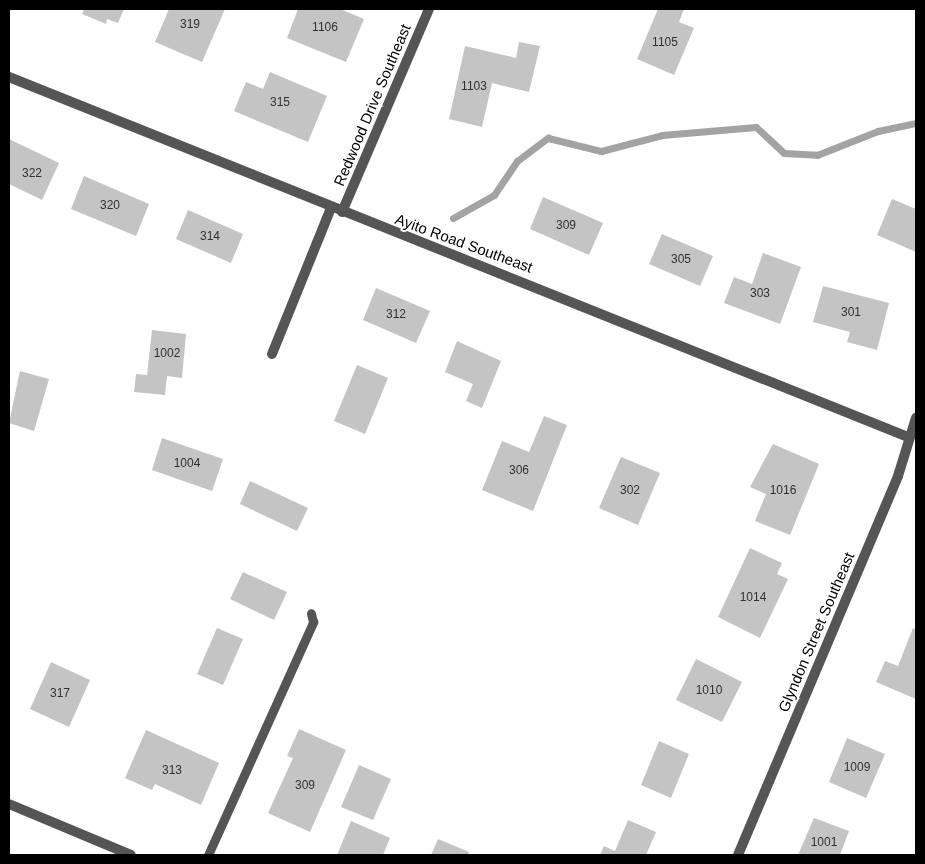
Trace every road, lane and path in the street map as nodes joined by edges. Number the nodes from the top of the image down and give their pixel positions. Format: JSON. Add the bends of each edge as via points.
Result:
{"nodes":[{"id":1,"x":429,"y":9,"type":"edge"},
{"id":2,"x":9,"y":77,"type":"edge"},
{"id":3,"x":331,"y":208,"type":"junction"},
{"id":4,"x":342,"y":212,"type":"junction"},
{"id":5,"x":272,"y":354,"type":"dead end"},
{"id":6,"x":916,"y":418,"type":"edge"},
{"id":7,"x":908,"y":437,"type":"junction"},
{"id":8,"x":311,"y":613,"type":"dead end"},
{"id":9,"x":9,"y":804,"type":"edge"},
{"id":10,"x":131,"y":855,"type":"edge"},
{"id":11,"x":208,"y":855,"type":"edge"},
{"id":12,"x":738,"y":855,"type":"edge"}],
"edges":[{"from":1,"to":4,"type":"street","name":"Redwood Drive Southeast"},
{"from":2,"to":3,"type":"street","name":"Ayito Road Southeast"},
{"from":3,"to":4,"type":"street","name":"Ayito Road Southeast"},
{"from":3,"to":5,"type":"street"},
{"from":4,"to":7,"type":"street","name":"Ayito Road Southeast","via":[[448,255],[468,258]]},
{"from":6,"to":7,"type":"street","name":"Glyndon Street Southeast"},
{"from":7,"to":12,"type":"street","name":"Glyndon Street Southeast","via":[[898,476]]},
{"from":8,"to":11,"type":"lane","via":[[314,622]]},
{"from":9,"to":10,"type":"street"}]}
